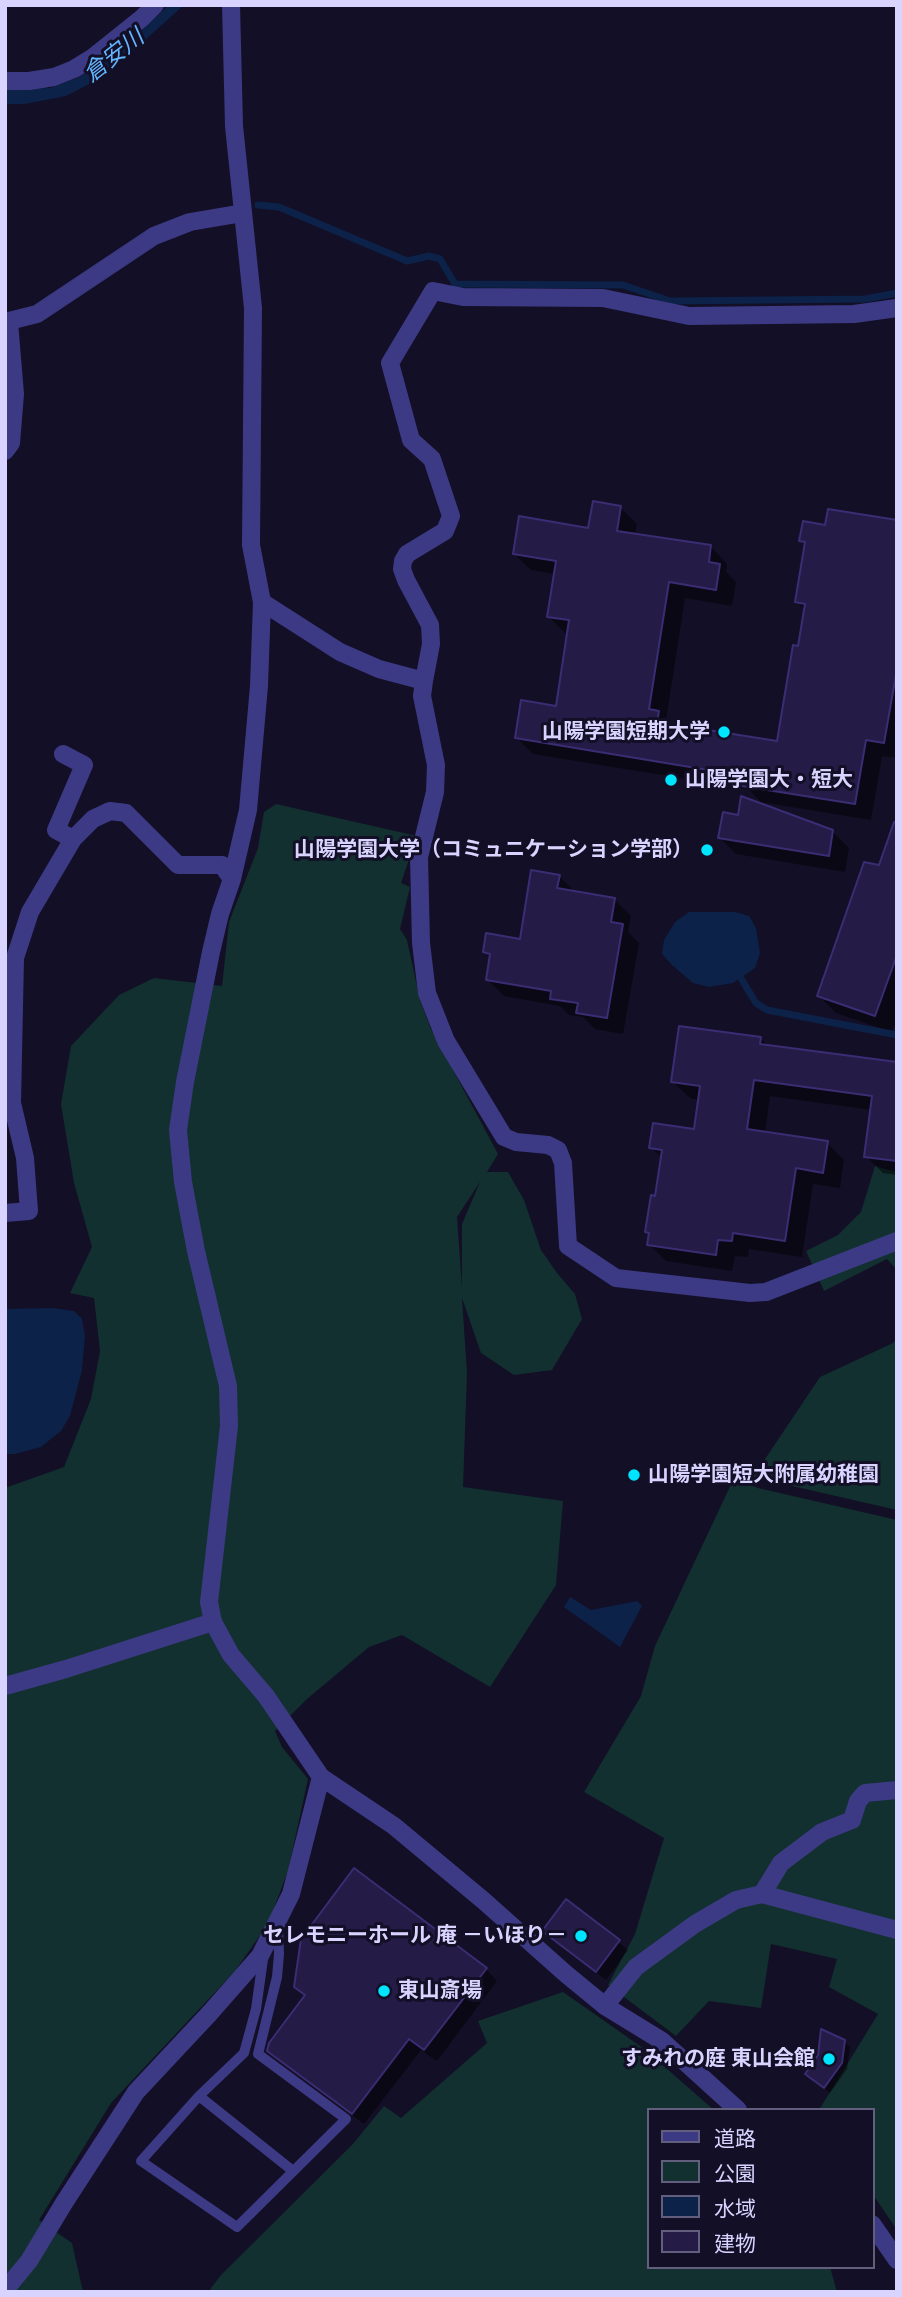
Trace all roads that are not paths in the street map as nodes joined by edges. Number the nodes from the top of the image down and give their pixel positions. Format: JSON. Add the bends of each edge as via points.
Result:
{"nodes":[{"id":1,"x":155,"y":5,"type":"edge"},
{"id":2,"x":231,"y":5,"type":"edge"},
{"id":3,"x":5,"y":81,"type":"edge"},
{"id":4,"x":243,"y":213,"type":"junction"},
{"id":5,"x":897,"y":308,"type":"edge"},
{"id":6,"x":7,"y":322,"type":"edge"},
{"id":7,"x":5,"y":451,"type":"edge"},
{"id":8,"x":262,"y":602,"type":"junction"},
{"id":9,"x":424,"y":681,"type":"junction"},
{"id":10,"x":63,"y":754,"type":"dead end"},
{"id":11,"x":73,"y":839,"type":"junction"},
{"id":12,"x":232,"y":879,"type":"junction"},
{"id":13,"x":10,"y":958,"type":"edge"},
{"id":14,"x":9,"y":1084,"type":"edge"},
{"id":15,"x":5,"y":1213,"type":"edge"},
{"id":16,"x":897,"y":1241,"type":"edge"},
{"id":17,"x":213,"y":1622,"type":"junction"},
{"id":18,"x":5,"y":1686,"type":"edge"},
{"id":19,"x":321,"y":1777,"type":"junction"},
{"id":20,"x":897,"y":1790,"type":"edge"},
{"id":21,"x":762,"y":1894,"type":"junction"},
{"id":22,"x":278,"y":1921,"type":"junction"},
{"id":23,"x":897,"y":1930,"type":"edge"},
{"id":24,"x":265,"y":1947,"type":"junction"},
{"id":25,"x":606,"y":2006,"type":"junction"},
{"id":26,"x":199,"y":2096,"type":"junction"},
{"id":27,"x":736,"y":2108,"type":"edge"},
{"id":28,"x":293,"y":2171,"type":"junction"},
{"id":29,"x":874,"y":2227,"type":"edge"},
{"id":30,"x":897,"y":2260,"type":"edge"},
{"id":31,"x":5,"y":2290,"type":"edge"}],
"edges":[{"from":1,"to":3,"type":"street","via":[[74,69],[54,77]]},
{"from":2,"to":4,"type":"street","via":[[234,126]]},
{"from":4,"to":6,"type":"street","via":[[190,222],[153,236],[37,314]]},
{"from":4,"to":8,"type":"street","via":[[253,309],[251,545]]},
{"from":5,"to":9,"type":"street","via":[[854,314],[689,316],[603,298],[463,297],[433,291],[390,363],[411,440],[432,460],[451,516],[445,530],[403,561],[406,580],[430,625]]},
{"from":6,"to":7,"type":"street","via":[[15,394],[11,443]]},
{"from":8,"to":9,"type":"street","via":[[340,652]]},
{"from":8,"to":12,"type":"street","via":[[248,810]]},
{"from":9,"to":16,"type":"street","via":[[422,696],[436,765],[435,792],[419,857],[427,993],[446,1041],[503,1137],[558,1150],[563,1163],[568,1246],[616,1278],[750,1293],[766,1292]]},
{"from":10,"to":11,"type":"street","via":[[84,765],[56,830]]},
{"from":11,"to":12,"type":"street","via":[[93,819],[110,811],[126,813],[178,865],[222,865]]},
{"from":11,"to":13,"type":"street","via":[[30,912]]},
{"from":12,"to":17,"type":"street","via":[[211,952],[178,1130],[185,1193],[228,1385],[229,1426],[209,1602]]},
{"from":13,"to":14,"type":"street"},
{"from":14,"to":15,"type":"street","via":[[25,1158],[29,1211]]},
{"from":17,"to":18,"type":"street"},
{"from":17,"to":19,"type":"street","via":[[231,1655],[266,1696]]},
{"from":19,"to":22,"type":"street","via":[[292,1894]]},
{"from":19,"to":25,"type":"street","via":[[394,1826]]},
{"from":20,"to":21,"type":"street","via":[[865,1793],[852,1820],[822,1832],[781,1863]]},
{"from":21,"to":23,"type":"street"},
{"from":21,"to":25,"type":"street","via":[[736,1900],[695,1924],[636,1967]]},
{"from":22,"to":24,"type":"street"},
{"from":22,"to":28,"type":"lane","via":[[277,1977],[258,2054],[346,2119]]},
{"from":24,"to":26,"type":"lane","via":[[244,2053]]},
{"from":24,"to":31,"type":"street","via":[[136,2092],[29,2261]]},
{"from":25,"to":27,"type":"street","via":[[662,2041]]},
{"from":26,"to":28,"type":"lane"},
{"from":26,"to":28,"type":"lane","via":[[141,2161],[237,2227]]},
{"from":29,"to":30,"type":"street"}]}
